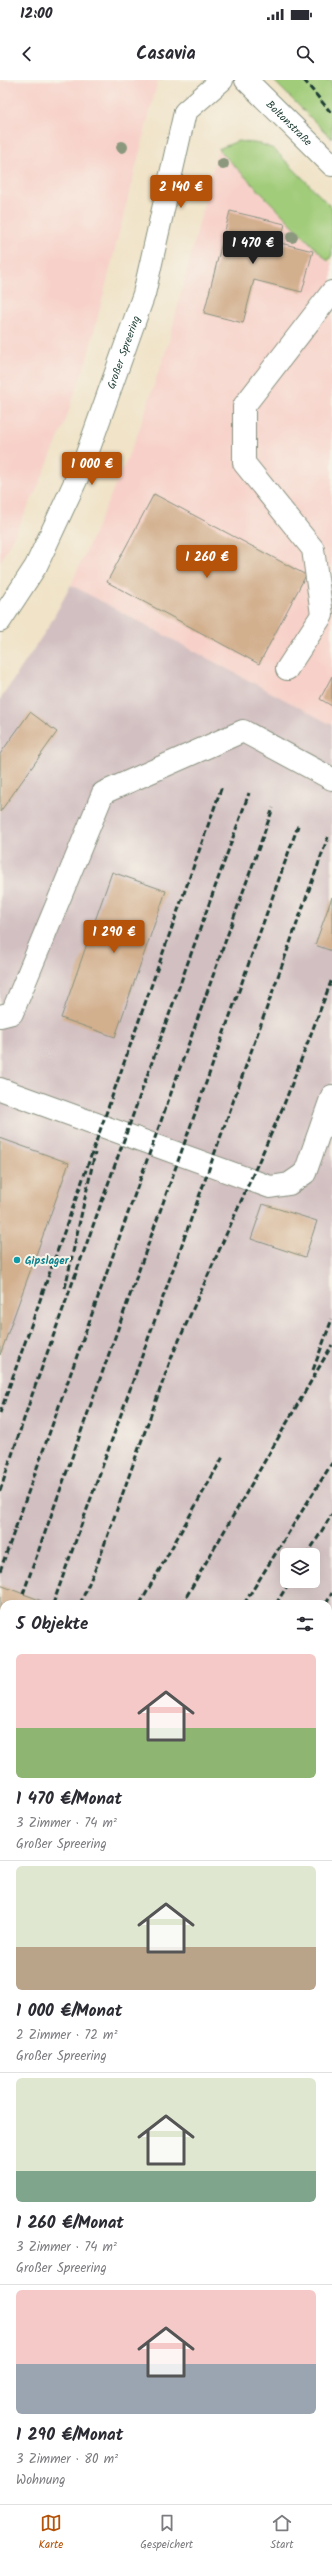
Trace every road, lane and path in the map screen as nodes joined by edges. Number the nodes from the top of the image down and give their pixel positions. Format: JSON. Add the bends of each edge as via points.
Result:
{"nodes":[{"id":1,"x":222,"y":80,"type":"edge"},
{"id":2,"x":246,"y":80,"type":"edge"},
{"id":3,"x":332,"y":165,"type":"edge"},
{"id":4,"x":332,"y":292,"type":"edge"},
{"id":5,"x":0,"y":621,"type":"edge"},
{"id":6,"x":287,"y":669,"type":"dead end"},
{"id":7,"x":332,"y":779,"type":"edge"},
{"id":8,"x":0,"y":1016,"type":"edge"},
{"id":9,"x":0,"y":1089,"type":"edge"},
{"id":10,"x":332,"y":1096,"type":"edge"}],
"edges":[{"from":1,"to":5,"type":"street","name":"Großer Spreering","via":[[185,112],[144,294],[86,457],[36,566]]},
{"from":2,"to":3,"type":"street","name":"Boltonstraße"},
{"from":4,"to":6,"type":"street","via":[[244,406],[244,463],[313,548],[322,616]]},
{"from":7,"to":8,"type":"street","via":[[243,731],[103,793],[12,1013]]},
{"from":9,"to":10,"type":"street","via":[[270,1187],[289,1184],[305,1173]]}]}
